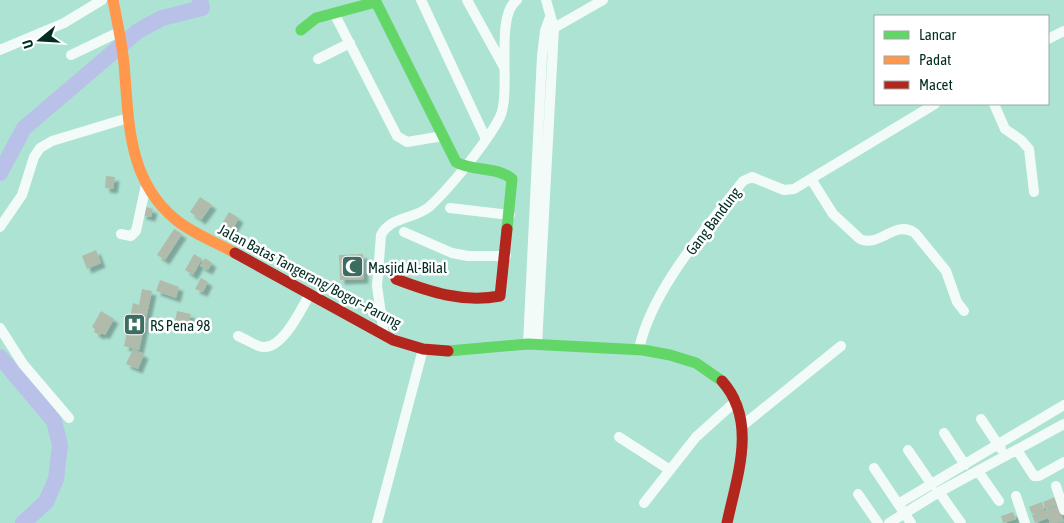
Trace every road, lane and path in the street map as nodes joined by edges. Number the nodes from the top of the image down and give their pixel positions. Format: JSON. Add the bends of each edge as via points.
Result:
{"nodes":[{"id":1,"x":102,"y":0,"type":"edge"},
{"id":2,"x":113,"y":0,"type":"edge"},
{"id":3,"x":421,"y":0,"type":"edge"},
{"id":4,"x":467,"y":0,"type":"edge"},
{"id":5,"x":546,"y":0,"type":"edge"},
{"id":6,"x":603,"y":0,"type":"edge"},
{"id":7,"x":514,"y":1,"type":"edge"},
{"id":8,"x":334,"y":13,"type":"junction"},
{"id":9,"x":550,"y":17,"type":"junction"},
{"id":10,"x":554,"y":28,"type":"junction"},
{"id":11,"x":301,"y":30,"type":"dead end"},
{"id":12,"x":1064,"y":31,"type":"edge"},
{"id":13,"x":119,"y":32,"type":"junction"},
{"id":14,"x":1049,"y":38,"type":"edge"},
{"id":15,"x":350,"y":43,"type":"junction"},
{"id":16,"x":0,"y":50,"type":"edge"},
{"id":17,"x":71,"y":55,"type":"dead end"},
{"id":18,"x":318,"y":59,"type":"dead end"},
{"id":19,"x":504,"y":68,"type":"junction"},
{"id":20,"x":933,"y":105,"type":"edge"},
{"id":21,"x":994,"y":105,"type":"edge"},
{"id":22,"x":128,"y":118,"type":"junction"},
{"id":23,"x":443,"y":136,"type":"junction"},
{"id":24,"x":486,"y":139,"type":"junction"},
{"id":25,"x":463,"y":167,"type":"junction"},
{"id":26,"x":811,"y":179,"type":"junction"},
{"id":27,"x":146,"y":185,"type":"junction"},
{"id":28,"x":1034,"y":192,"type":"dead end"},
{"id":29,"x":450,"y":208,"type":"dead end"},
{"id":30,"x":510,"y":215,"type":"junction"},
{"id":31,"x":0,"y":227,"type":"edge"},
{"id":32,"x":404,"y":232,"type":"dead end"},
{"id":33,"x":121,"y":234,"type":"dead end"},
{"id":34,"x":506,"y":256,"type":"junction"},
{"id":35,"x":396,"y":279,"type":"dead end"},
{"id":36,"x":310,"y":294,"type":"junction"},
{"id":37,"x":964,"y":311,"type":"dead end"},
{"id":38,"x":0,"y":328,"type":"edge"},
{"id":39,"x":384,"y":335,"type":"junction"},
{"id":40,"x":238,"y":336,"type":"dead end"},
{"id":41,"x":532,"y":344,"type":"junction"},
{"id":42,"x":842,"y":346,"type":"dead end"},
{"id":43,"x":639,"y":348,"type":"junction"},
{"id":44,"x":423,"y":349,"type":"junction"},
{"id":45,"x":736,"y":401,"type":"junction"},
{"id":46,"x":1064,"y":404,"type":"edge"},
{"id":47,"x":69,"y":418,"type":"dead end"},
{"id":48,"x":981,"y":419,"type":"dead end"},
{"id":49,"x":1064,"y":424,"type":"edge"},
{"id":50,"x":742,"y":426,"type":"junction"},
{"id":51,"x":944,"y":433,"type":"dead end"},
{"id":52,"x":619,"y":437,"type":"dead end"},
{"id":53,"x":999,"y":445,"type":"junction"},
{"id":54,"x":908,"y":450,"type":"dead end"},
{"id":55,"x":1017,"y":450,"type":"junction"},
{"id":56,"x":1006,"y":456,"type":"junction"},
{"id":57,"x":1064,"y":462,"type":"edge"},
{"id":58,"x":964,"y":465,"type":"junction"},
{"id":59,"x":874,"y":468,"type":"dead end"},
{"id":60,"x":670,"y":470,"type":"junction"},
{"id":61,"x":978,"y":471,"type":"junction"},
{"id":62,"x":1056,"y":486,"type":"dead end"},
{"id":63,"x":935,"y":488,"type":"junction"},
{"id":64,"x":858,"y":494,"type":"dead end"},
{"id":65,"x":1016,"y":496,"type":"dead end"},
{"id":66,"x":999,"y":501,"type":"dead end"},
{"id":67,"x":644,"y":503,"type":"dead end"},
{"id":68,"x":901,"y":508,"type":"junction"},
{"id":69,"x":1064,"y":510,"type":"edge"},
{"id":70,"x":377,"y":523,"type":"edge"},
{"id":71,"x":727,"y":523,"type":"edge"},
{"id":72,"x":878,"y":523,"type":"edge"},
{"id":73,"x":888,"y":523,"type":"edge"},
{"id":74,"x":911,"y":523,"type":"edge"},
{"id":75,"x":961,"y":523,"type":"edge"},
{"id":76,"x":1025,"y":523,"type":"edge"}],
"edges":[{"from":1,"to":16,"type":"street","via":[[64,23]]},
{"from":2,"to":13,"type":"main road","name":"Jalan Batas Tangerang/Bogor–Parung"},
{"from":3,"to":24,"type":"street"},
{"from":4,"to":19,"type":"street"},
{"from":5,"to":9,"type":"street"},
{"from":6,"to":10,"type":"street"},
{"from":7,"to":19,"type":"street","via":[[507,13]]},
{"from":8,"to":11,"type":"main road","via":[[316,18]]},
{"from":8,"to":15,"type":"street"},
{"from":8,"to":23,"type":"main road","via":[[376,2]]},
{"from":9,"to":10,"type":"street"},
{"from":9,"to":41,"type":"street","via":[[542,56]]},
{"from":10,"to":41,"type":"street"},
{"from":12,"to":14,"type":"street"},
{"from":13,"to":17,"type":"street"},
{"from":13,"to":22,"type":"main road","name":"Jalan Batas Tangerang/Bogor–Parung"},
{"from":15,"to":18,"type":"street"},
{"from":15,"to":23,"type":"street","via":[[402,141]]},
{"from":19,"to":24,"type":"street","via":[[503,110]]},
{"from":20,"to":26,"type":"street","name":"Gang Bandung"},
{"from":21,"to":28,"type":"street","via":[[1005,129],[1029,149]]},
{"from":22,"to":27,"type":"main road","name":"Jalan Batas Tangerang/Bogor–Parung","via":[[134,155]]},
{"from":22,"to":31,"type":"street","via":[[52,141],[40,148],[22,194]]},
{"from":23,"to":25,"type":"main road","via":[[456,162]]},
{"from":24,"to":25,"type":"street"},
{"from":25,"to":30,"type":"main road","via":[[509,175],[512,180]]},
{"from":25,"to":39,"type":"street","via":[[427,209],[392,223],[381,235],[377,286]]},
{"from":26,"to":37,"type":"street","via":[[833,214],[860,239],[874,240],[898,228],[915,233],[946,270],[957,302]]},
{"from":26,"to":43,"type":"street","name":"Gang Bandung","via":[[789,190],[752,177],[743,181],[658,298],[644,327]]},
{"from":27,"to":33,"type":"street","via":[[136,231],[131,236]]},
{"from":27,"to":36,"type":"main road","name":"Jalan Batas Tangerang/Bogor–Parung","via":[[176,220]]},
{"from":29,"to":30,"type":"street"},
{"from":30,"to":34,"type":"main road"},
{"from":32,"to":34,"type":"street","via":[[452,253]]},
{"from":34,"to":35,"type":"main road","via":[[501,292],[497,297],[453,298]]},
{"from":36,"to":39,"type":"main road","name":"Jalan Batas Tangerang/Bogor–Parung"},
{"from":36,"to":40,"type":"street","via":[[283,338],[274,346],[260,346]]},
{"from":38,"to":47,"type":"street","via":[[23,364]]},
{"from":39,"to":44,"type":"main road","name":"Jalan Batas Tangerang/Bogor–Parung"},
{"from":41,"to":43,"type":"main road","name":"Jalan Batas Tangerang/Bogor–Parung"},
{"from":41,"to":44,"type":"main road","name":"Jalan Batas Tangerang/Bogor–Parung","via":[[440,351]]},
{"from":42,"to":50,"type":"street"},
{"from":43,"to":45,"type":"main road","name":"Jalan Batas Tangerang/Bogor–Parung","via":[[696,364],[727,386]]},
{"from":44,"to":70,"type":"street"},
{"from":45,"to":50,"type":"main road","name":"Jalan Batas Tangerang/Bogor–Parung"},
{"from":45,"to":60,"type":"street","via":[[696,437]]},
{"from":46,"to":53,"type":"street"},
{"from":48,"to":53,"type":"street"},
{"from":49,"to":55,"type":"street"},
{"from":50,"to":71,"type":"main road","name":"Jalan Batas Tangerang/Bogor–Parung"},
{"from":51,"to":58,"type":"street"},
{"from":52,"to":60,"type":"street"},
{"from":53,"to":56,"type":"street"},
{"from":53,"to":58,"type":"street"},
{"from":54,"to":63,"type":"street"},
{"from":55,"to":56,"type":"street"},
{"from":55,"to":57,"type":"street","via":[[1034,476]]},
{"from":56,"to":61,"type":"street"},
{"from":58,"to":63,"type":"street"},
{"from":59,"to":68,"type":"street"},
{"from":60,"to":67,"type":"street"},
{"from":61,"to":63,"type":"street"},
{"from":61,"to":66,"type":"street"},
{"from":62,"to":69,"type":"street"},
{"from":63,"to":68,"type":"street"},
{"from":63,"to":75,"type":"street"},
{"from":64,"to":72,"type":"street"},
{"from":65,"to":76,"type":"street"},
{"from":68,"to":73,"type":"street"},
{"from":68,"to":74,"type":"street"}]}
